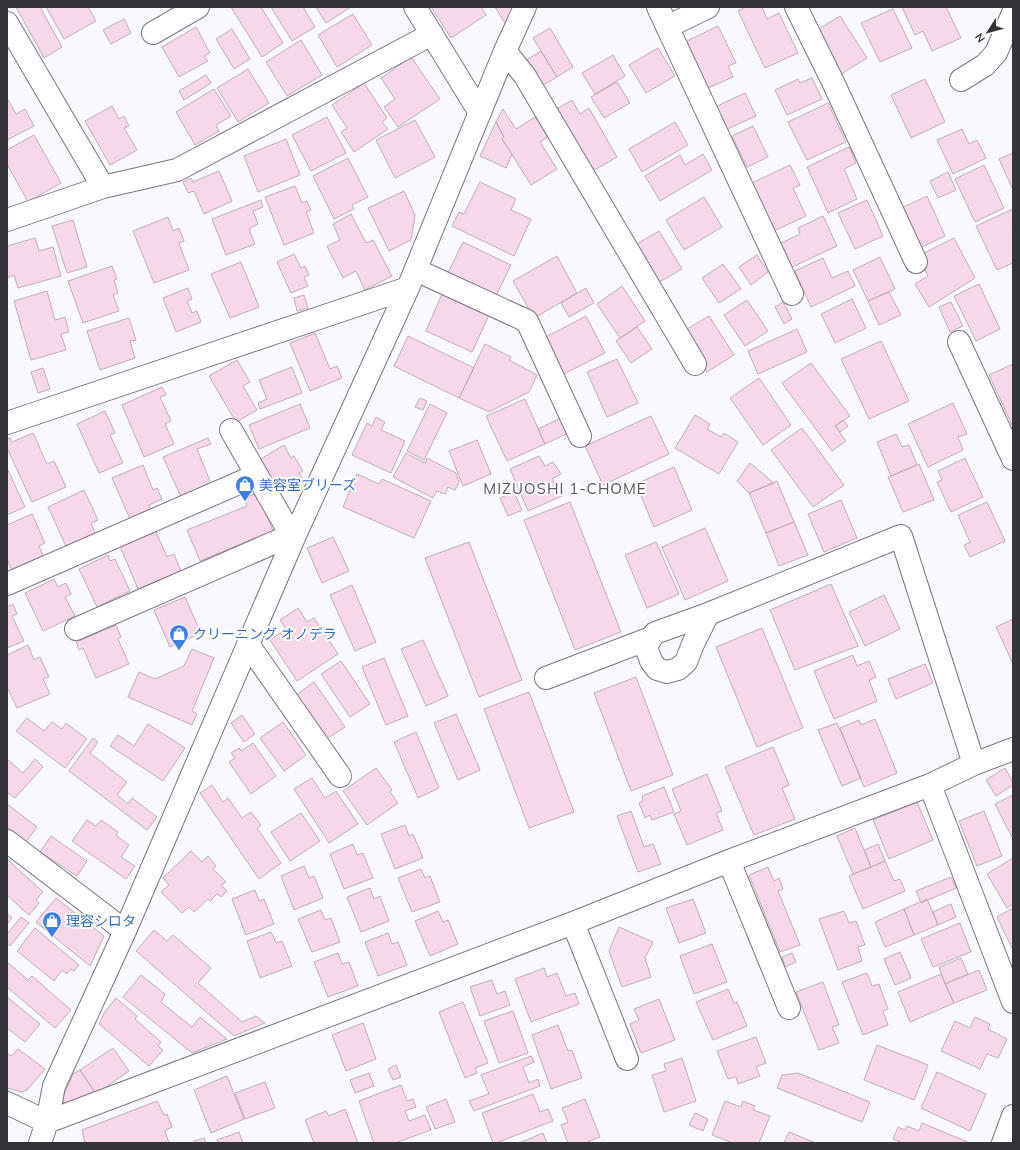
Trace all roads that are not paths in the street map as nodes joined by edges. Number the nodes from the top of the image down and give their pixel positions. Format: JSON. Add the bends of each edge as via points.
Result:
{"nodes":[{"id":1,"x":198,"y":7,"type":"edge"},
{"id":2,"x":415,"y":7,"type":"edge"},
{"id":3,"x":525,"y":7,"type":"edge"},
{"id":4,"x":658,"y":7,"type":"edge"},
{"id":5,"x":708,"y":7,"type":"edge"},
{"id":6,"x":796,"y":7,"type":"edge"},
{"id":7,"x":1013,"y":13,"type":"edge"},
{"id":8,"x":7,"y":23,"type":"edge"},
{"id":9,"x":667,"y":27,"type":"junction"},
{"id":10,"x":153,"y":32,"type":"dead end"},
{"id":11,"x":432,"y":34,"type":"junction"},
{"id":12,"x":505,"y":51,"type":"junction"},
{"id":13,"x":961,"y":80,"type":"dead end"},
{"id":14,"x":480,"y":113,"type":"junction"},
{"id":15,"x":103,"y":188,"type":"junction"},
{"id":16,"x":7,"y":220,"type":"edge"},
{"id":17,"x":916,"y":262,"type":"dead end"},
{"id":18,"x":412,"y":279,"type":"junction"},
{"id":19,"x":792,"y":294,"type":"dead end"},
{"id":20,"x":959,"y":342,"type":"dead end"},
{"id":21,"x":695,"y":364,"type":"dead end"},
{"id":22,"x":7,"y":423,"type":"edge"},
{"id":23,"x":231,"y":430,"type":"dead end"},
{"id":24,"x":580,"y":436,"type":"dead end"},
{"id":25,"x":1013,"y":459,"type":"edge"},
{"id":26,"x":257,"y":475,"type":"junction"},
{"id":27,"x":293,"y":534,"type":"junction"},
{"id":28,"x":7,"y":584,"type":"edge"},
{"id":29,"x":708,"y":614,"type":"junction"},
{"id":30,"x":76,"y":629,"type":"dead end"},
{"id":31,"x":651,"y":638,"type":"junction"},
{"id":32,"x":248,"y":644,"type":"junction"},
{"id":33,"x":546,"y":678,"type":"dead end"},
{"id":34,"x":1013,"y":748,"type":"edge"},
{"id":35,"x":974,"y":764,"type":"junction"},
{"id":36,"x":340,"y":776,"type":"dead end"},
{"id":37,"x":930,"y":785,"type":"junction"},
{"id":38,"x":7,"y":841,"type":"edge"},
{"id":39,"x":729,"y":861,"type":"junction"},
{"id":40,"x":574,"y":923,"type":"junction"},
{"id":41,"x":124,"y":931,"type":"junction"},
{"id":42,"x":1013,"y":1002,"type":"edge"},
{"id":43,"x":789,"y":1008,"type":"dead end"},
{"id":44,"x":627,"y":1059,"type":"dead end"},
{"id":45,"x":7,"y":1103,"type":"edge"},
{"id":46,"x":1013,"y":1116,"type":"edge"},
{"id":47,"x":48,"y":1122,"type":"junction"},
{"id":48,"x":40,"y":1143,"type":"edge"},
{"id":49,"x":1003,"y":1143,"type":"edge"}],
"edges":[{"from":1,"to":10,"type":"street"},
{"from":2,"to":11,"type":"street"},
{"from":3,"to":12,"type":"street"},
{"from":4,"to":9,"type":"street"},
{"from":5,"to":9,"type":"street"},
{"from":6,"to":17,"type":"street"},
{"from":7,"to":13,"type":"street","via":[[996,53],[985,65]]},
{"from":8,"to":15,"type":"street"},
{"from":9,"to":19,"type":"street"},
{"from":11,"to":14,"type":"street"},
{"from":11,"to":15,"type":"street","via":[[177,170]]},
{"from":12,"to":14,"type":"street"},
{"from":12,"to":21,"type":"street","via":[[525,76]]},
{"from":14,"to":18,"type":"street"},
{"from":15,"to":16,"type":"street"},
{"from":18,"to":22,"type":"street","via":[[235,347]]},
{"from":18,"to":24,"type":"street","via":[[527,321]]},
{"from":18,"to":27,"type":"street"},
{"from":20,"to":25,"type":"street"},
{"from":23,"to":26,"type":"street"},
{"from":26,"to":27,"type":"street"},
{"from":26,"to":28,"type":"street"},
{"from":27,"to":30,"type":"street"},
{"from":27,"to":32,"type":"street"},
{"from":29,"to":31,"type":"street","via":[[655,632]]},
{"from":29,"to":31,"type":"street","via":[[686,662],[678,669],[667,672],[657,669],[646,647]]},
{"from":29,"to":35,"type":"street","via":[[901,536]]},
{"from":31,"to":33,"type":"street"},
{"from":32,"to":36,"type":"street"},
{"from":32,"to":41,"type":"street"},
{"from":34,"to":35,"type":"street"},
{"from":35,"to":37,"type":"street"},
{"from":37,"to":39,"type":"street"},
{"from":37,"to":42,"type":"street"},
{"from":38,"to":41,"type":"street"},
{"from":39,"to":40,"type":"street"},
{"from":39,"to":43,"type":"street"},
{"from":40,"to":44,"type":"street"},
{"from":40,"to":47,"type":"street"},
{"from":41,"to":47,"type":"street","via":[[54,1086]]},
{"from":45,"to":47,"type":"street"},
{"from":46,"to":49,"type":"street"},
{"from":47,"to":48,"type":"street"}]}
